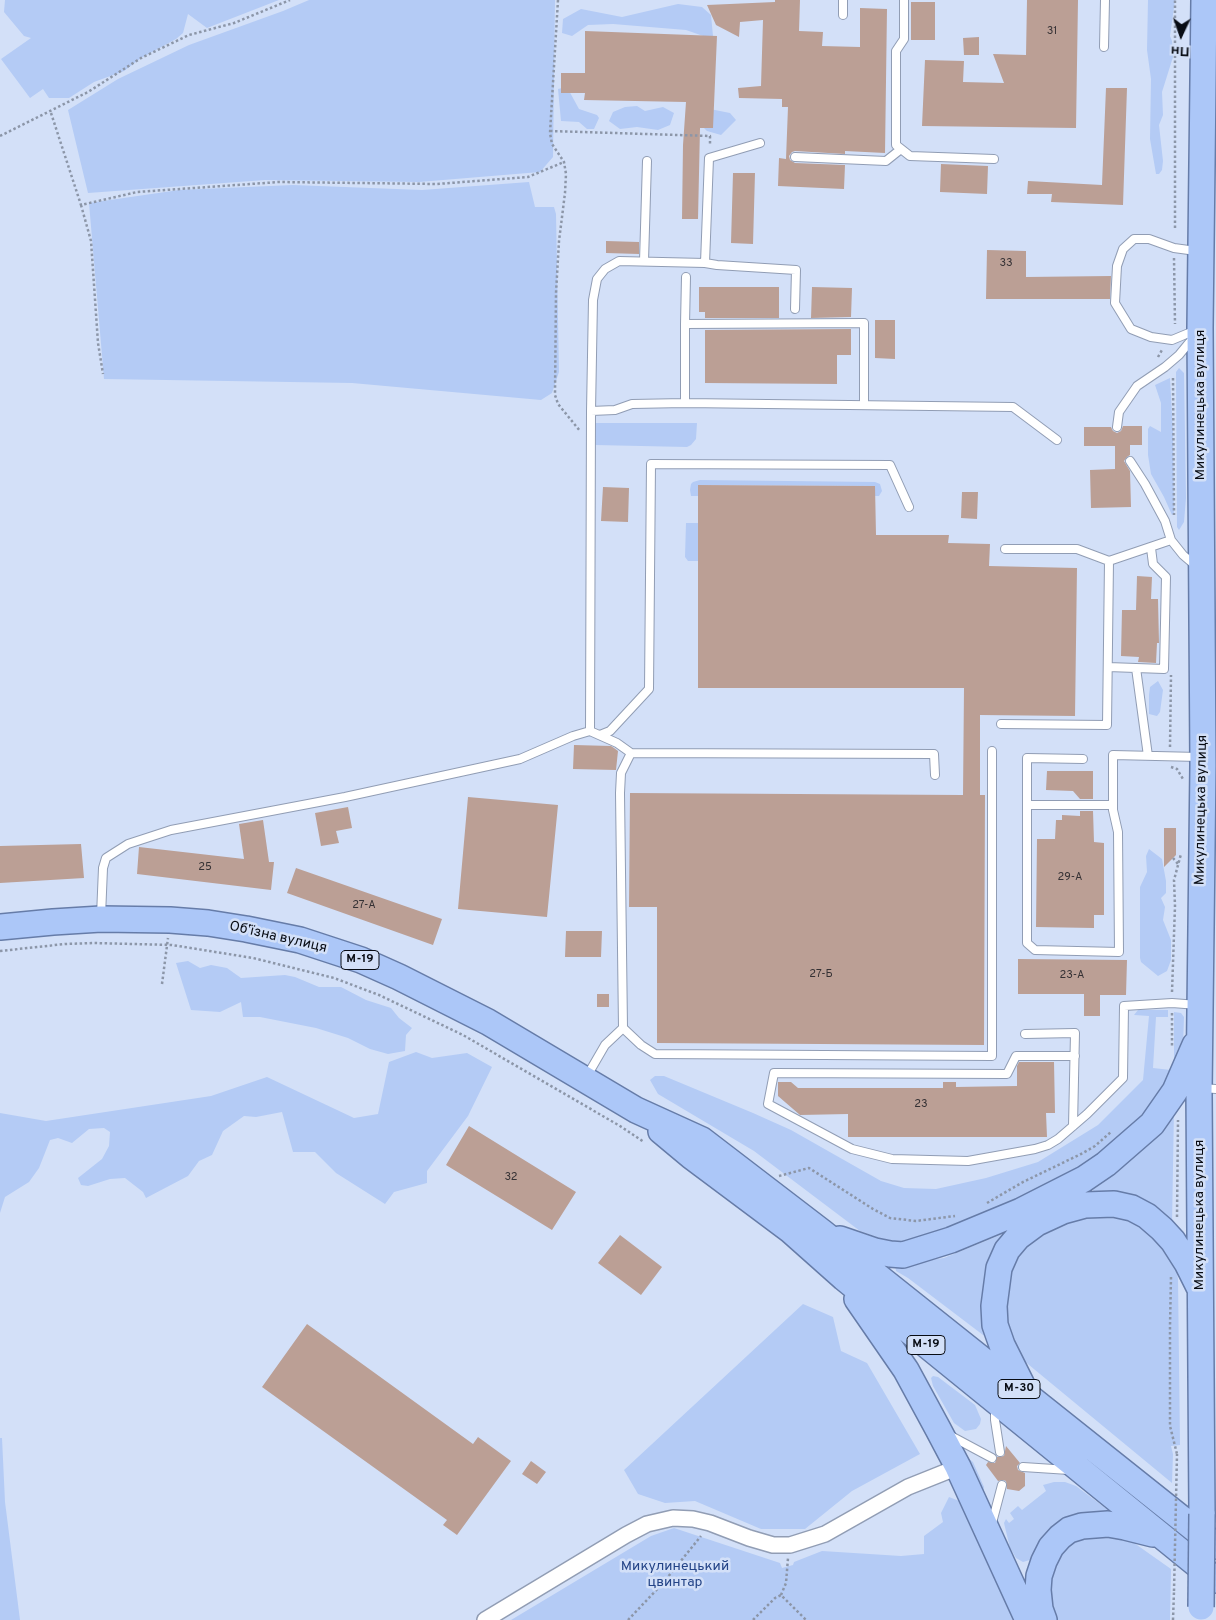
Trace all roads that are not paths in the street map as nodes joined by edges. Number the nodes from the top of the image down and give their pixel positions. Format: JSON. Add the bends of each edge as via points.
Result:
{"nodes":[{"id":1,"x":843,"y":0,"type":"edge"},
{"id":2,"x":904,"y":0,"type":"edge"},
{"id":3,"x":1105,"y":0,"type":"edge"},
{"id":4,"x":1206,"y":11,"type":"edge"},
{"id":5,"x":843,"y":15,"type":"dead end"},
{"id":6,"x":1104,"y":46,"type":"dead end"},
{"id":7,"x":760,"y":143,"type":"dead end"},
{"id":8,"x":902,"y":149,"type":"junction"},
{"id":9,"x":795,"y":157,"type":"dead end"},
{"id":10,"x":994,"y":159,"type":"dead end"},
{"id":11,"x":647,"y":161,"type":"dead end"},
{"id":12,"x":644,"y":261,"type":"junction"},
{"id":13,"x":1204,"y":262,"type":"junction"},
{"id":14,"x":705,"y":263,"type":"junction"},
{"id":15,"x":686,"y":277,"type":"dead end"},
{"id":16,"x":795,"y":309,"type":"dead end"},
{"id":17,"x":685,"y":324,"type":"junction"},
{"id":18,"x":1200,"y":328,"type":"junction"},
{"id":19,"x":685,"y":403,"type":"junction"},
{"id":20,"x":864,"y":404,"type":"junction"},
{"id":21,"x":591,"y":411,"type":"junction"},
{"id":22,"x":1117,"y":426,"type":"dead end"},
{"id":23,"x":1056,"y":440,"type":"dead end"},
{"id":24,"x":1130,"y":461,"type":"dead end"},
{"id":25,"x":909,"y":507,"type":"dead end"},
{"id":26,"x":1172,"y":540,"type":"junction"},
{"id":27,"x":1150,"y":548,"type":"junction"},
{"id":28,"x":1005,"y":549,"type":"dead end"},
{"id":29,"x":1109,"y":561,"type":"junction"},
{"id":30,"x":1201,"y":570,"type":"junction"},
{"id":31,"x":1108,"y":667,"type":"junction"},
{"id":32,"x":1136,"y":668,"type":"junction"},
{"id":33,"x":1001,"y":724,"type":"dead end"},
{"id":34,"x":590,"y":731,"type":"junction"},
{"id":35,"x":600,"y":735,"type":"junction"},
{"id":36,"x":992,"y":751,"type":"dead end"},
{"id":37,"x":631,"y":753,"type":"junction"},
{"id":38,"x":1148,"y":756,"type":"junction"},
{"id":39,"x":1083,"y":759,"type":"dead end"},
{"id":40,"x":1199,"y":773,"type":"junction"},
{"id":41,"x":935,"y":775,"type":"dead end"},
{"id":42,"x":1027,"y":805,"type":"junction"},
{"id":43,"x":1113,"y":805,"type":"junction"},
{"id":44,"x":101,"y":919,"type":"junction"},
{"id":45,"x":0,"y":927,"type":"edge"},
{"id":46,"x":1200,"y":1005,"type":"junction"},
{"id":47,"x":623,"y":1028,"type":"junction"},
{"id":48,"x":1200,"y":1032,"type":"junction"},
{"id":49,"x":1025,"y":1034,"type":"dead end"},
{"id":50,"x":1075,"y":1056,"type":"junction"},
{"id":51,"x":585,"y":1079,"type":"junction"},
{"id":52,"x":1205,"y":1090,"type":"edge"},
{"id":53,"x":636,"y":1110,"type":"junction"},
{"id":54,"x":1073,"y":1126,"type":"junction"},
{"id":55,"x":1216,"y":1133,"type":"edge"},
{"id":56,"x":822,"y":1232,"type":"junction"},
{"id":57,"x":838,"y":1272,"type":"junction"},
{"id":58,"x":1200,"y":1289,"type":"junction"},
{"id":59,"x":1027,"y":1396,"type":"junction"},
{"id":60,"x":994,"y":1401,"type":"junction"},
{"id":61,"x":938,"y":1429,"type":"junction"},
{"id":62,"x":1000,"y":1452,"type":"dead end"},
{"id":63,"x":992,"y":1458,"type":"dead end"},
{"id":64,"x":958,"y":1467,"type":"junction"},
{"id":65,"x":1023,"y":1467,"type":"dead end"},
{"id":66,"x":1082,"y":1470,"type":"junction"},
{"id":67,"x":1002,"y":1485,"type":"dead end"},
{"id":68,"x":1216,"y":1488,"type":"edge"},
{"id":69,"x":1202,"y":1514,"type":"junction"},
{"id":70,"x":1160,"y":1536,"type":"junction"},
{"id":71,"x":990,"y":1537,"type":"junction"},
{"id":72,"x":1216,"y":1546,"type":"edge"},
{"id":73,"x":1216,"y":1580,"type":"edge"},
{"id":74,"x":1198,"y":1616,"type":"edge"},
{"id":75,"x":485,"y":1620,"type":"edge"},
{"id":76,"x":1028,"y":1620,"type":"edge"},
{"id":77,"x":1044,"y":1620,"type":"edge"}],
"edges":[{"from":1,"to":5,"type":"lane"},
{"from":2,"to":8,"type":"lane","via":[[904,39],[896,50],[896,145]]},
{"from":3,"to":6,"type":"lane"},
{"from":4,"to":13,"type":"highway","name":"Микулинецька вулиця","number":"М-19"},
{"from":7,"to":14,"type":"lane","via":[[709,158]]},
{"from":8,"to":9,"type":"lane","via":[[886,160]]},
{"from":8,"to":10,"type":"lane","via":[[910,156]]},
{"from":11,"to":12,"type":"lane"},
{"from":12,"to":14,"type":"lane"},
{"from":12,"to":21,"type":"lane","via":[[618,261],[597,279],[593,300]]},
{"from":13,"to":18,"type":"highway","name":"Микулинецька вулиця","number":"М-19"},
{"from":13,"to":18,"type":"lane","via":[[1149,239],[1134,239],[1123,249],[1117,266],[1115,303],[1131,329],[1150,337],[1172,340]]},
{"from":14,"to":16,"type":"lane","via":[[796,270]]},
{"from":15,"to":17,"type":"lane"},
{"from":17,"to":19,"type":"lane"},
{"from":17,"to":20,"type":"lane","via":[[864,323]]},
{"from":18,"to":22,"type":"lane","via":[[1179,355],[1137,386],[1119,412]]},
{"from":18,"to":30,"type":"highway","name":"Микулинецька вулиця","number":"М-19","via":[[1205,400],[1205,519]]},
{"from":19,"to":20,"type":"lane"},
{"from":19,"to":21,"type":"lane","via":[[632,404],[615,410]]},
{"from":20,"to":23,"type":"lane","via":[[1013,407]]},
{"from":21,"to":34,"type":"lane"},
{"from":24,"to":26,"type":"lane","via":[[1165,521]]},
{"from":25,"to":35,"type":"lane","via":[[890,465],[651,464],[649,689],[610,731]]},
{"from":26,"to":27,"type":"lane"},
{"from":26,"to":30,"type":"lane"},
{"from":27,"to":29,"type":"lane"},
{"from":27,"to":32,"type":"lane","via":[[1153,564],[1166,577],[1164,669]]},
{"from":28,"to":29,"type":"lane","via":[[1078,550]]},
{"from":29,"to":31,"type":"lane"},
{"from":30,"to":40,"type":"highway","name":"Микулинецька вулиця","number":"М-19","via":[[1203,672]]},
{"from":31,"to":32,"type":"lane"},
{"from":31,"to":33,"type":"lane","via":[[1107,725]]},
{"from":32,"to":38,"type":"lane"},
{"from":34,"to":35,"type":"lane"},
{"from":34,"to":44,"type":"lane","via":[[520,759],[171,830],[128,844],[106,858],[102,876]]},
{"from":35,"to":37,"type":"lane"},
{"from":36,"to":47,"type":"lane","via":[[992,1056],[655,1054],[641,1046]]},
{"from":37,"to":41,"type":"lane","via":[[934,754]]},
{"from":37,"to":47,"type":"lane","via":[[621,774],[620,793]]},
{"from":38,"to":40,"type":"lane","via":[[1170,756]]},
{"from":38,"to":43,"type":"lane","via":[[1114,755]]},
{"from":39,"to":42,"type":"lane","via":[[1027,758]]},
{"from":40,"to":46,"type":"highway","name":"Микулинецька вулиця","number":"М-19"},
{"from":42,"to":43,"type":"lane"},
{"from":42,"to":43,"type":"lane","via":[[1027,943],[1035,950],[1119,952],[1118,832]]},
{"from":44,"to":45,"type":"highway","name":"Обʼїзна вулиця","number":"М-19"},
{"from":44,"to":51,"type":"highway","name":"Обʼїзна вулиця","number":"М-19","via":[[208,923],[273,934],[323,947],[399,977],[488,1022]]},
{"from":46,"to":48,"type":"highway","name":"Микулинецька вулиця","number":"М-19"},
{"from":46,"to":54,"type":"lane","via":[[1124,1006],[1123,1078]]},
{"from":47,"to":51,"type":"lane","via":[[605,1045]]},
{"from":48,"to":52,"type":"highway","name":"Микулинецька вулиця","number":"М-19"},
{"from":48,"to":56,"type":"highway","number":"М-19","via":[[1175,1091],[1152,1124],[1084,1179],[1021,1211],[951,1240],[903,1255],[875,1251]]},
{"from":49,"to":50,"type":"lane","via":[[1075,1033]]},
{"from":50,"to":54,"type":"lane"},
{"from":50,"to":54,"type":"lane","via":[[1016,1056],[1007,1074],[774,1073],[768,1104],[852,1149],[892,1160],[968,1161],[998,1156],[1048,1145]]},
{"from":51,"to":53,"type":"highway","name":"Обʼїзна вулиця","number":"М-19"},
{"from":52,"to":55,"type":"highway"},
{"from":52,"to":58,"type":"highway","name":"Микулинецька вулиця","number":"М-19"},
{"from":53,"to":56,"type":"highway","number":"М-19","via":[[702,1140]]},
{"from":53,"to":57,"type":"highway","number":"М-19","via":[[790,1230]]},
{"from":56,"to":59,"type":"highway","number":"М-30"},
{"from":57,"to":60,"type":"highway","number":"М-19"},
{"from":57,"to":61,"type":"highway","via":[[906,1370]]},
{"from":58,"to":59,"type":"highway","via":[[1187,1263],[1162,1229],[1132,1208],[1114,1204],[1085,1205],[1037,1223],[1007,1250],[999,1268],[994,1306],[995,1325]]},
{"from":58,"to":69,"type":"highway","name":"Микулинецька вулиця","number":"М-19"},
{"from":59,"to":72,"type":"highway","number":"М-30"},
{"from":60,"to":62,"type":"lane"},
{"from":60,"to":66,"type":"highway","number":"М-19"},
{"from":61,"to":63,"type":"lane"},
{"from":61,"to":64,"type":"highway"},
{"from":64,"to":71,"type":"highway"},
{"from":64,"to":75,"type":"street","via":[[908,1487],[825,1534],[790,1545],[773,1545],[693,1519],[673,1518],[647,1524]]},
{"from":65,"to":66,"type":"lane"},
{"from":66,"to":70,"type":"highway","number":"М-19"},
{"from":67,"to":71,"type":"lane"},
{"from":68,"to":69,"type":"highway"},
{"from":69,"to":74,"type":"highway","name":"Микулинецька вулиця","number":"М-19","bridge":true},
{"from":70,"to":73,"type":"highway","number":"М-19"},
{"from":70,"to":77,"type":"highway","via":[[1108,1524],[1069,1530],[1051,1547],[1039,1576],[1040,1609]]},
{"from":71,"to":76,"type":"highway"}]}
